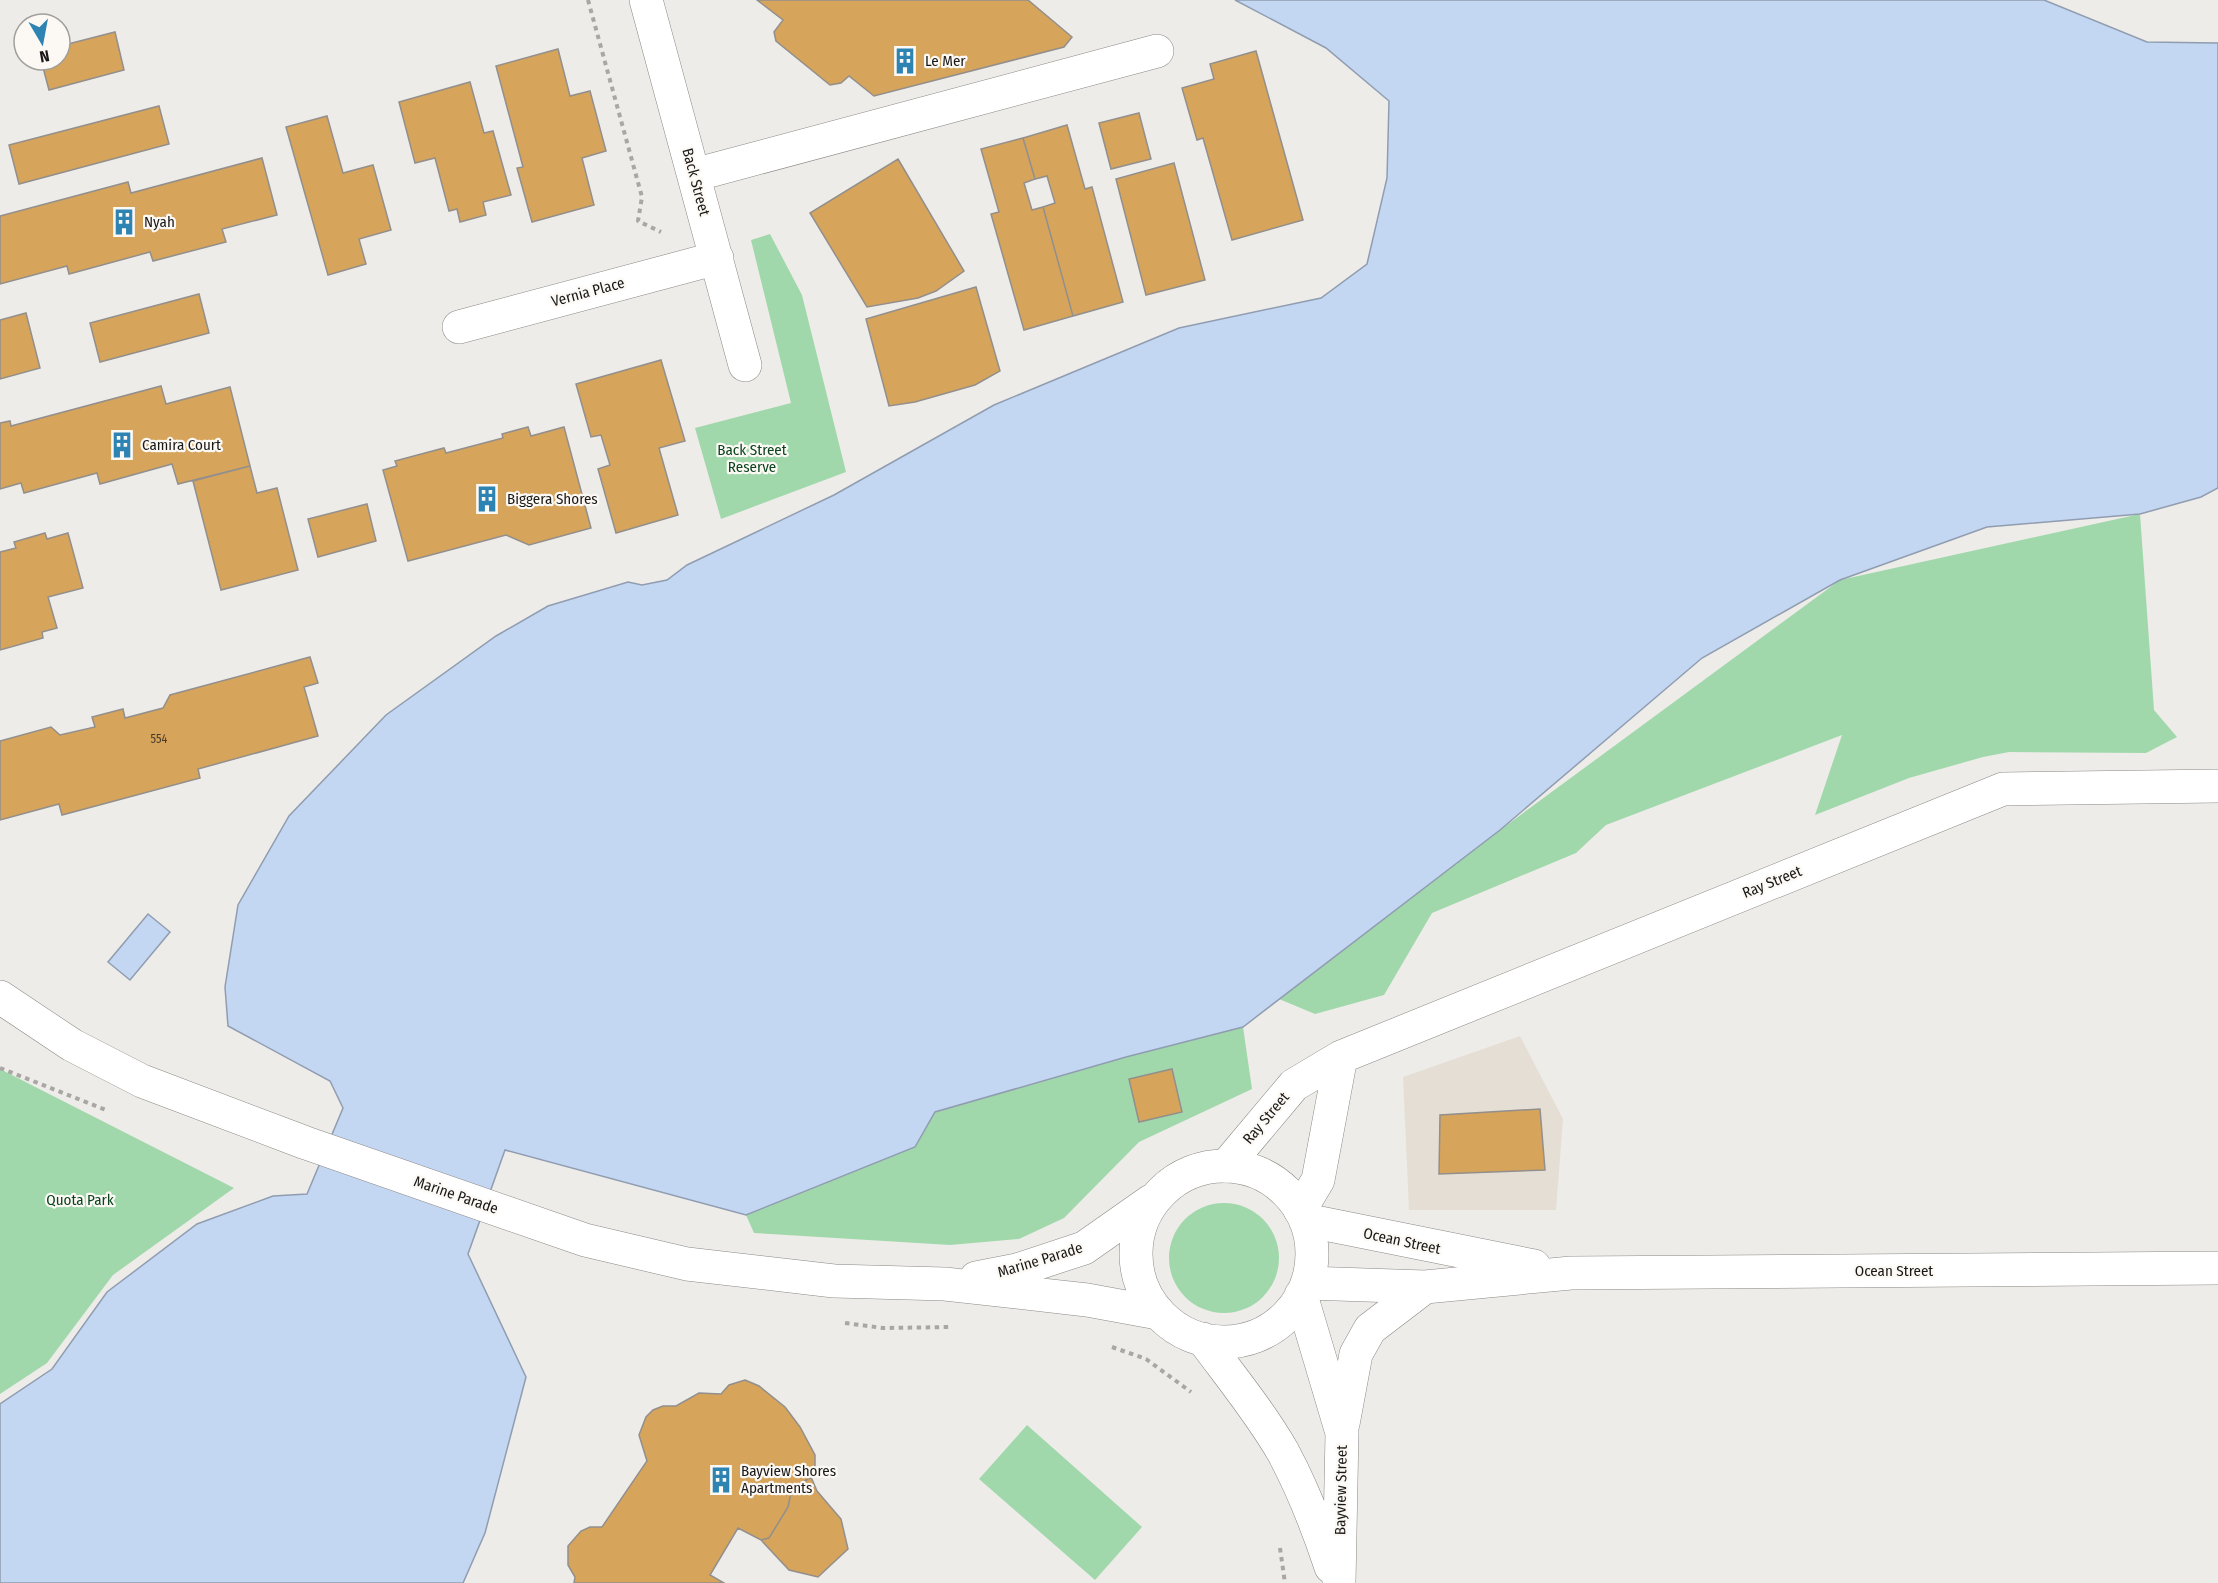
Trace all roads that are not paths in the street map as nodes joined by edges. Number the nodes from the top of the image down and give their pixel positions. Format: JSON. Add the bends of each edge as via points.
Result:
{"nodes":[{"id":1,"x":646,"y":0,"type":"edge"},
{"id":2,"x":1157,"y":51,"type":"dead end"},
{"id":3,"x":694,"y":175,"type":"junction"},
{"id":4,"x":717,"y":258,"type":"junction"},
{"id":5,"x":459,"y":327,"type":"dead end"},
{"id":6,"x":746,"y":365,"type":"dead end"},
{"id":7,"x":2218,"y":786,"type":"edge"},
{"id":8,"x":0,"y":997,"type":"edge"},
{"id":9,"x":1341,"y":1057,"type":"junction"},
{"id":10,"x":1226,"y":1166,"type":"junction"},
{"id":11,"x":1156,"y":1197,"type":"junction"},
{"id":12,"x":1303,"y":1215,"type":"junction"},
{"id":13,"x":2218,"y":1268,"type":"edge"},
{"id":14,"x":1571,"y":1273,"type":"junction"},
{"id":15,"x":945,"y":1284,"type":"junction"},
{"id":16,"x":1425,"y":1287,"type":"junction"},
{"id":17,"x":1304,"y":1289,"type":"junction"},
{"id":18,"x":1158,"y":1313,"type":"junction"},
{"id":19,"x":1203,"y":1339,"type":"junction"},
{"id":20,"x":1342,"y":1433,"type":"junction"},
{"id":21,"x":1338,"y":1583,"type":"edge"}],
"edges":[{"from":1,"to":3,"type":"street","name":"Back Street"},
{"from":2,"to":3,"type":"street"},
{"from":3,"to":4,"type":"street","name":"Back Street"},
{"from":4,"to":5,"type":"street","name":"Vernia Place"},
{"from":4,"to":6,"type":"street","name":"Back Street"},
{"from":7,"to":9,"type":"street","name":"Ray Street","via":[[2003,789]]},
{"from":8,"to":15,"type":"street","name":"Marine Parade","via":[[72,1045],[142,1081],[585,1240],[687,1264],[834,1281]]},
{"from":9,"to":10,"type":"street","name":"Ray Street","via":[[1294,1085]]},
{"from":9,"to":12,"type":"street","via":[[1318,1180]]},
{"from":10,"to":11,"type":"street","via":[[1205,1167],[1187,1174]]},
{"from":10,"to":12,"type":"street","via":[[1269,1178],[1287,1192]]},
{"from":11,"to":15,"type":"street","name":"Marine Parade","via":[[1084,1248],[1017,1270]]},
{"from":11,"to":18,"type":"street","via":[[1139,1229],[1135,1260],[1142,1288]]},
{"from":12,"to":14,"type":"street","name":"Ocean Street"},
{"from":12,"to":17,"type":"street","via":[[1312,1254]]},
{"from":13,"to":14,"type":"street","name":"Ocean Street"},
{"from":14,"to":16,"type":"street","name":"Ocean Street"},
{"from":15,"to":18,"type":"street","name":"Marine Parade","via":[[1087,1300]]},
{"from":16,"to":17,"type":"street","name":"Ocean Street"},
{"from":16,"to":20,"type":"street","via":[[1370,1329],[1356,1354]]},
{"from":17,"to":19,"type":"street","via":[[1286,1315],[1268,1329],[1248,1338]]},
{"from":17,"to":20,"type":"street","name":"Bayview Street"},
{"from":18,"to":19,"type":"street","via":[[1179,1330]]},
{"from":19,"to":21,"type":"street","name":"Bayview Street","via":[[1283,1452],[1315,1520]]},
{"from":20,"to":21,"type":"street","name":"Bayview Street"}]}
